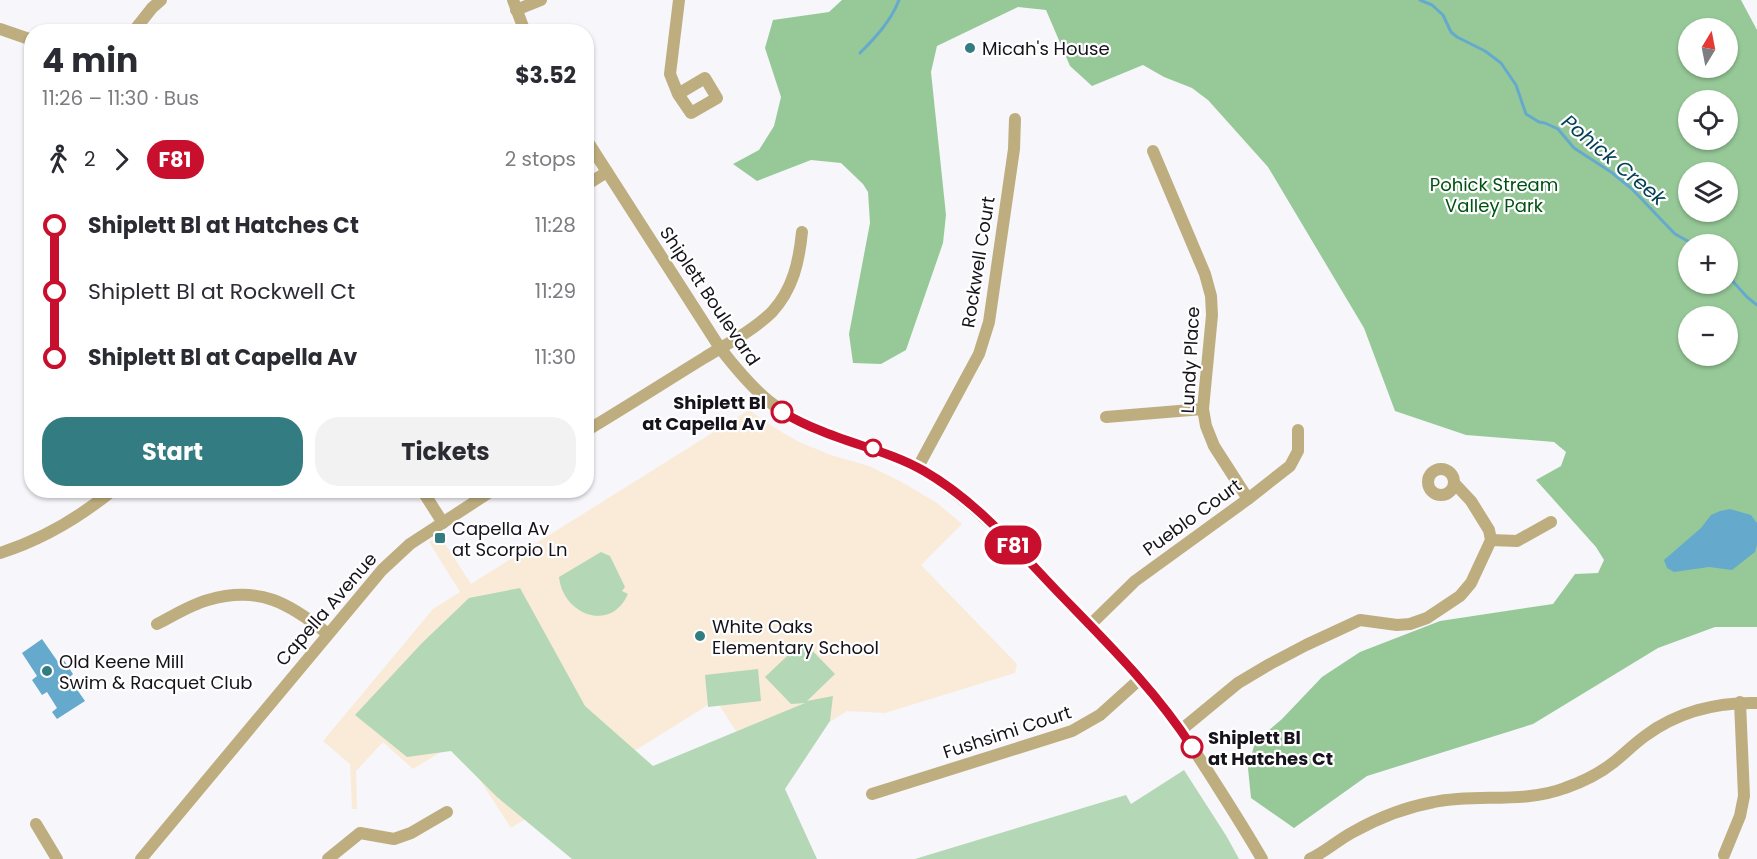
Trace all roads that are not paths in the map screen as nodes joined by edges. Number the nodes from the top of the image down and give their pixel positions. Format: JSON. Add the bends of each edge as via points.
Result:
{"nodes":[{"id":1,"x":161,"y":0,"type":"edge"},
{"id":2,"x":541,"y":0,"type":"edge"},
{"id":3,"x":680,"y":0,"type":"edge"},
{"id":4,"x":515,"y":5,"type":"edge"},
{"id":5,"x":139,"y":24,"type":"edge"},
{"id":6,"x":522,"y":24,"type":"edge"},
{"id":7,"x":0,"y":29,"type":"edge"},
{"id":8,"x":24,"y":37,"type":"edge"},
{"id":9,"x":678,"y":94,"type":"dead end"},
{"id":10,"x":1015,"y":119,"type":"dead end"},
{"id":11,"x":1153,"y":151,"type":"dead end"},
{"id":12,"x":594,"y":152,"type":"edge"},
{"id":13,"x":607,"y":172,"type":"junction"},
{"id":14,"x":594,"y":180,"type":"edge"},
{"id":15,"x":802,"y":232,"type":"dead end"},
{"id":16,"x":720,"y":348,"type":"junction"},
{"id":17,"x":1203,"y":409,"type":"junction"},
{"id":18,"x":1106,"y":417,"type":"dead end"},
{"id":19,"x":594,"y":426,"type":"edge"},
{"id":20,"x":1298,"y":430,"type":"dead end"},
{"id":21,"x":918,"y":467,"type":"junction"},
{"id":22,"x":1455,"y":484,"type":"dead end"},
{"id":23,"x":103,"y":498,"type":"edge"},
{"id":24,"x":427,"y":498,"type":"edge"},
{"id":25,"x":481,"y":498,"type":"edge"},
{"id":26,"x":1248,"y":499,"type":"junction"},
{"id":27,"x":1551,"y":522,"type":"dead end"},
{"id":28,"x":443,"y":523,"type":"junction"},
{"id":29,"x":1491,"y":540,"type":"junction"},
{"id":30,"x":0,"y":553,"type":"edge"},
{"id":31,"x":157,"y":624,"type":"dead end"},
{"id":32,"x":1090,"y":625,"type":"junction"},
{"id":33,"x":328,"y":634,"type":"junction"},
{"id":34,"x":1140,"y":678,"type":"junction"},
{"id":35,"x":1740,"y":702,"type":"junction"},
{"id":36,"x":1757,"y":703,"type":"edge"},
{"id":37,"x":1181,"y":730,"type":"junction"},
{"id":38,"x":872,"y":794,"type":"dead end"},
{"id":39,"x":447,"y":812,"type":"dead end"},
{"id":40,"x":36,"y":824,"type":"dead end"},
{"id":41,"x":1724,"y":855,"type":"dead end"},
{"id":42,"x":57,"y":859,"type":"edge"},
{"id":43,"x":141,"y":859,"type":"edge"},
{"id":44,"x":328,"y":859,"type":"edge"},
{"id":45,"x":1262,"y":859,"type":"edge"},
{"id":46,"x":1310,"y":859,"type":"edge"}],
"edges":[{"from":1,"to":5,"type":"street"},
{"from":2,"to":4,"type":"street"},
{"from":3,"to":9,"type":"street","via":[[670,74]]},
{"from":4,"to":6,"type":"street"},
{"from":7,"to":8,"type":"street"},
{"from":10,"to":21,"type":"street","name":"Rockwell Court","via":[[1014,149],[985,338]]},
{"from":11,"to":17,"type":"street","name":"Lundy Place","via":[[1211,296]]},
{"from":12,"to":13,"type":"street","name":"Shiplett Boulevard"},
{"from":13,"to":14,"type":"street"},
{"from":13,"to":16,"type":"street","name":"Shiplett Boulevard"},
{"from":15,"to":16,"type":"street","via":[[795,273],[780,301],[760,321]]},
{"from":16,"to":19,"type":"street"},
{"from":16,"to":21,"type":"street","name":"Shiplett Boulevard","via":[[743,379],[782,412],[819,431]]},
{"from":17,"to":18,"type":"street"},
{"from":17,"to":26,"type":"street","name":"Lundy Place","via":[[1214,446]]},
{"from":20,"to":26,"type":"street","name":"Pueblo Court","via":[[1298,451],[1290,466]]},
{"from":21,"to":32,"type":"street","name":"Shiplett Boulevard","via":[[981,513]]},
{"from":22,"to":29,"type":"street","via":[[1471,501]]},
{"from":23,"to":30,"type":"street","via":[[53,530]]},
{"from":24,"to":28,"type":"street"},
{"from":25,"to":28,"type":"street","name":"Capella Avenue"},
{"from":26,"to":32,"type":"street","name":"Pueblo Court","via":[[1135,581]]},
{"from":27,"to":29,"type":"street","via":[[1516,541]]},
{"from":28,"to":33,"type":"street","name":"Capella Avenue","via":[[400,552]]},
{"from":29,"to":37,"type":"street","via":[[1471,583],[1437,612],[1410,624],[1360,620],[1270,664]]},
{"from":31,"to":33,"type":"street","via":[[206,600],[236,594],[286,604]]},
{"from":32,"to":34,"type":"street","name":"Shiplett Boulevard"},
{"from":33,"to":43,"type":"street","name":"Capella Avenue"},
{"from":34,"to":37,"type":"street","name":"Shiplett Boulevard"},
{"from":34,"to":38,"type":"street","name":"Fushsimi Court","via":[[1100,715],[1072,731]]},
{"from":35,"to":36,"type":"street"},
{"from":35,"to":41,"type":"street","via":[[1744,796]]},
{"from":35,"to":46,"type":"street","via":[[1705,708],[1669,721],[1601,771],[1564,789],[1528,797],[1456,799],[1417,805],[1379,818]]},
{"from":37,"to":45,"type":"street","name":"Shiplett Boulevard"},
{"from":39,"to":44,"type":"street","via":[[394,839],[360,833]]},
{"from":40,"to":42,"type":"street"}]}
